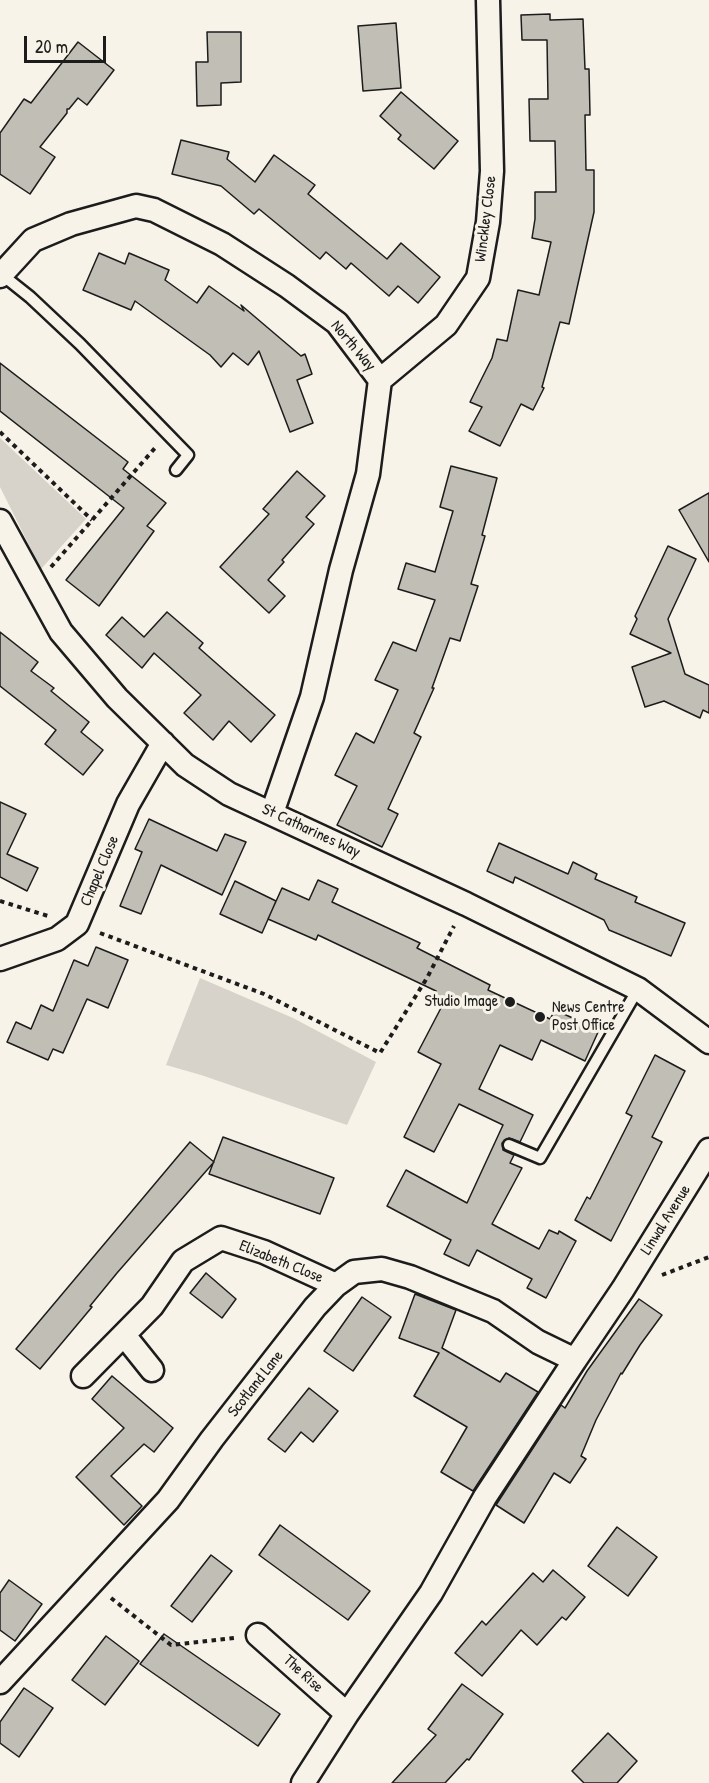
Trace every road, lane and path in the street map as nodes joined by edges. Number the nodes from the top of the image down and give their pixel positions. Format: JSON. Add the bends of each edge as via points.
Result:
{"nodes":[{"id":1,"x":488,"y":8,"type":"edge"},
{"id":2,"x":1,"y":275,"type":"edge"},
{"id":3,"x":381,"y":380,"type":"junction"},
{"id":4,"x":0,"y":432,"type":"edge"},
{"id":5,"x":168,"y":433,"type":"junction"},
{"id":6,"x":176,"y":470,"type":"dead end"},
{"id":7,"x":92,"y":520,"type":"junction"},
{"id":8,"x":0,"y":521,"type":"edge"},
{"id":9,"x":35,"y":585,"type":"junction"},
{"id":10,"x":163,"y":742,"type":"junction"},
{"id":11,"x":272,"y":813,"type":"junction"},
{"id":12,"x":0,"y":901,"type":"edge"},
{"id":13,"x":466,"y":904,"type":"junction"},
{"id":14,"x":77,"y":924,"type":"junction"},
{"id":15,"x":0,"y":959,"type":"edge"},
{"id":16,"x":638,"y":989,"type":"junction"},
{"id":17,"x":709,"y":1042,"type":"edge"},
{"id":18,"x":509,"y":1145,"type":"dead end"},
{"id":19,"x":709,"y":1150,"type":"edge"},
{"id":20,"x":709,"y":1257,"type":"edge"},
{"id":21,"x":336,"y":1285,"type":"junction"},
{"id":22,"x":623,"y":1289,"type":"junction"},
{"id":23,"x":124,"y":1335,"type":"junction"},
{"id":24,"x":575,"y":1360,"type":"junction"},
{"id":25,"x":152,"y":1370,"type":"dead end"},
{"id":26,"x":83,"y":1376,"type":"dead end"},
{"id":27,"x":91,"y":1582,"type":"junction"},
{"id":28,"x":258,"y":1635,"type":"joint"},
{"id":29,"x":0,"y":1682,"type":"edge"},
{"id":30,"x":347,"y":1714,"type":"junction"},
{"id":31,"x":303,"y":1783,"type":"edge"}],
"edges":[{"from":1,"to":3,"type":"street","name":"Winckley Close","via":[[492,171],[478,278],[446,325]]},
{"from":2,"to":3,"type":"street","name":"North Way","via":[[33,240],[71,224],[136,206],[154,210],[222,244],[337,323]]},
{"from":2,"to":5,"type":"lane","via":[[80,344]]},
{"from":3,"to":11,"type":"street","name":"North Way","via":[[368,474],[312,697]]},
{"from":4,"to":7,"type":"path"},
{"from":5,"to":6,"type":"lane","via":[[188,455]]},
{"from":5,"to":7,"type":"path"},
{"from":7,"to":9,"type":"path"},
{"from":8,"to":9,"type":"street","name":"St Catharines Way"},
{"from":9,"to":10,"type":"street","name":"St Catharines Way","via":[[61,632],[117,698]]},
{"from":10,"to":11,"type":"street","name":"St Catharines Way","via":[[185,765],[229,794]]},
{"from":10,"to":14,"type":"street","name":"Chapel Close","via":[[128,804]]},
{"from":11,"to":13,"type":"street","name":"St Catharines Way"},
{"from":12,"to":14,"type":"path"},
{"from":13,"to":14,"type":"path","via":[[427,978],[380,1053],[264,994]]},
{"from":13,"to":16,"type":"street","name":"St Catharines Way"},
{"from":14,"to":15,"type":"street","name":"Chapel Close","via":[[57,939]]},
{"from":16,"to":17,"type":"street","name":"St Catharines Way"},
{"from":16,"to":18,"type":"lane","via":[[540,1158]]},
{"from":19,"to":22,"type":"street","name":"Linwal Avenue"},
{"from":20,"to":22,"type":"path"},
{"from":21,"to":23,"type":"street","name":"Elizabeth Close","via":[[264,1252],[221,1238],[183,1261],[152,1306]]},
{"from":21,"to":24,"type":"street","name":"Scotland Lane","via":[[354,1272],[382,1269],[410,1277],[493,1311],[538,1342]]},
{"from":21,"to":27,"type":"street","name":"Scotland Lane","via":[[315,1307],[168,1500]]},
{"from":22,"to":24,"type":"street"},
{"from":23,"to":25,"type":"street"},
{"from":23,"to":26,"type":"street","name":"Elizabeth Close"},
{"from":24,"to":30,"type":"street","via":[[485,1497],[431,1593]]},
{"from":27,"to":28,"type":"path","via":[[171,1645]]},
{"from":27,"to":29,"type":"street","name":"Scotland Lane"},
{"from":28,"to":30,"type":"street","name":"The Rise"},
{"from":30,"to":31,"type":"street"}]}
